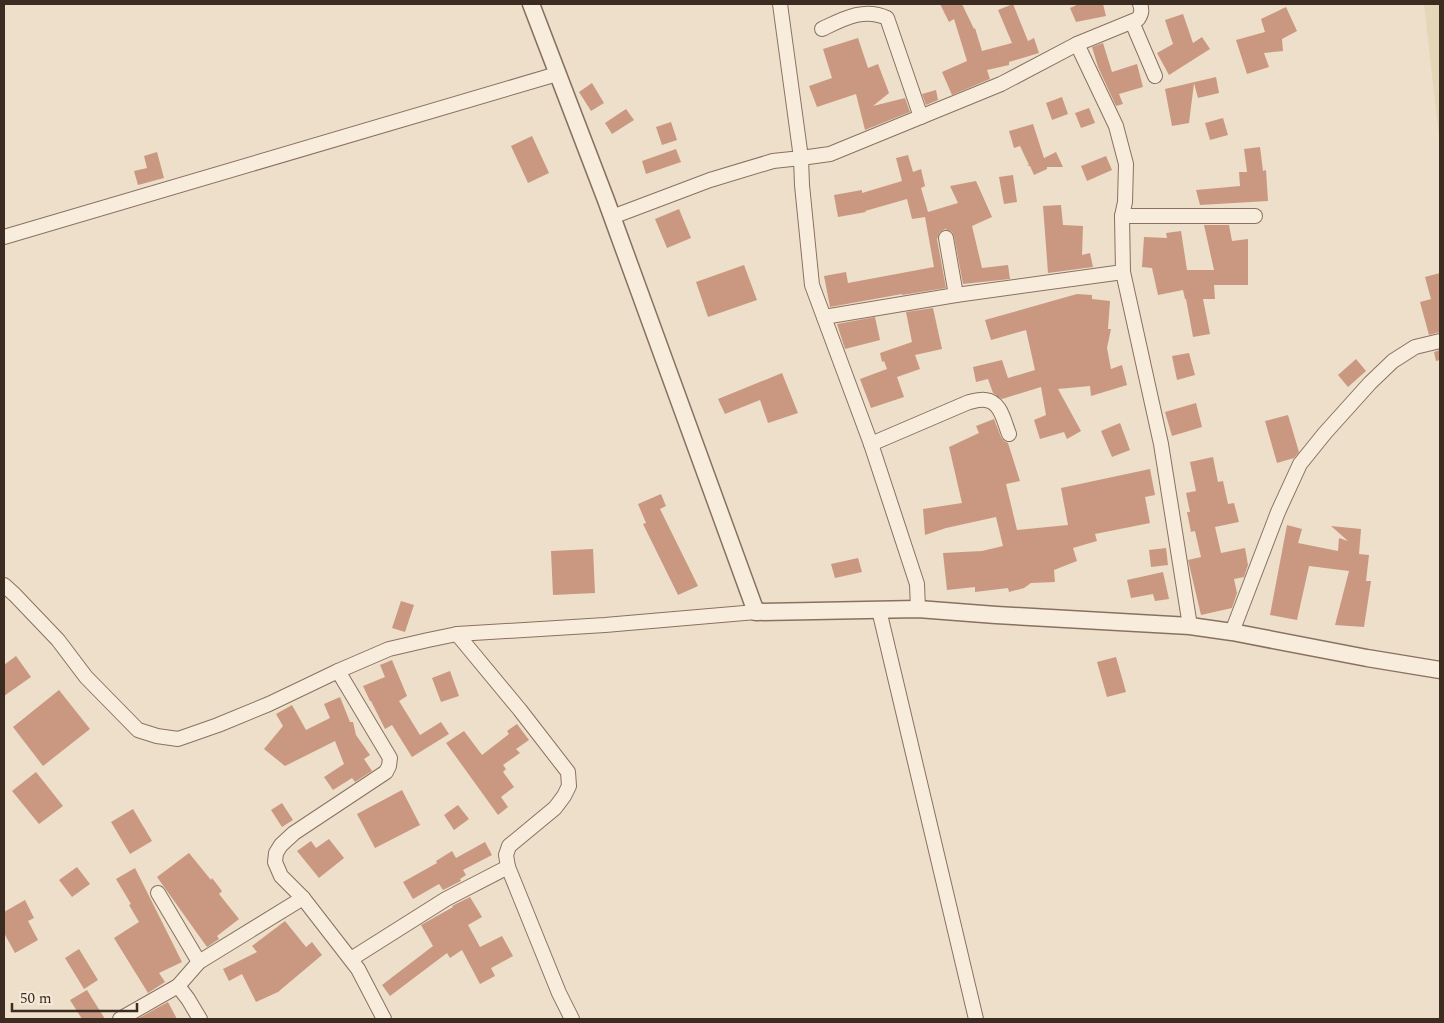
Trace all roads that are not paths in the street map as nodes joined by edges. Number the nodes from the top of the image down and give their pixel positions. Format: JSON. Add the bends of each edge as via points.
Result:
{"nodes":[{"id":1,"x":531,"y":4,"type":"edge"},
{"id":2,"x":780,"y":4,"type":"edge"},
{"id":3,"x":1140,"y":4,"type":"edge"},
{"id":4,"x":1132,"y":22,"type":"junction"},
{"id":5,"x":822,"y":29,"type":"dead end"},
{"id":6,"x":1077,"y":44,"type":"junction"},
{"id":7,"x":557,"y":74,"type":"junction"},
{"id":8,"x":1155,"y":76,"type":"dead end"},
{"id":9,"x":921,"y":117,"type":"junction"},
{"id":10,"x":801,"y":158,"type":"junction"},
{"id":11,"x":1122,"y":216,"type":"junction"},
{"id":12,"x":1255,"y":216,"type":"dead end"},
{"id":13,"x":612,"y":217,"type":"junction"},
{"id":14,"x":4,"y":237,"type":"edge"},
{"id":15,"x":946,"y":238,"type":"dead end"},
{"id":16,"x":1123,"y":272,"type":"junction"},
{"id":17,"x":956,"y":295,"type":"junction"},
{"id":18,"x":824,"y":317,"type":"junction"},
{"id":19,"x":1440,"y":341,"type":"edge"},
{"id":20,"x":1009,"y":434,"type":"dead end"},
{"id":21,"x":871,"y":444,"type":"junction"},
{"id":22,"x":4,"y":585,"type":"edge"},
{"id":23,"x":918,"y":609,"type":"junction"},
{"id":24,"x":879,"y":610,"type":"junction"},
{"id":25,"x":756,"y":612,"type":"junction"},
{"id":26,"x":1190,"y":626,"type":"junction"},
{"id":27,"x":1232,"y":632,"type":"junction"},
{"id":28,"x":457,"y":634,"type":"junction"},
{"id":29,"x":1440,"y":670,"type":"edge"},
{"id":30,"x":338,"y":671,"type":"junction"},
{"id":31,"x":508,"y":867,"type":"junction"},
{"id":32,"x":158,"y":893,"type":"dead end"},
{"id":33,"x":303,"y":898,"type":"junction"},
{"id":34,"x":351,"y":959,"type":"junction"},
{"id":35,"x":199,"y":962,"type":"junction"},
{"id":36,"x":178,"y":986,"type":"junction"},
{"id":37,"x":120,"y":1019,"type":"edge"},
{"id":38,"x":200,"y":1019,"type":"edge"},
{"id":39,"x":384,"y":1019,"type":"edge"},
{"id":40,"x":572,"y":1019,"type":"edge"},
{"id":41,"x":976,"y":1019,"type":"edge"}],
"edges":[{"from":1,"to":7,"type":"street"},
{"from":2,"to":10,"type":"street"},
{"from":3,"to":4,"type":"street","via":[[1141,14]]},
{"from":4,"to":6,"type":"street"},
{"from":4,"to":8,"type":"street"},
{"from":5,"to":9,"type":"street","via":[[862,13],[887,18]]},
{"from":6,"to":9,"type":"street","via":[[1000,84]]},
{"from":6,"to":11,"type":"street","via":[[1116,126],[1126,164]]},
{"from":7,"to":13,"type":"street"},
{"from":7,"to":14,"type":"street"},
{"from":9,"to":10,"type":"street","via":[[830,154]]},
{"from":10,"to":13,"type":"street","via":[[774,161],[710,180]]},
{"from":10,"to":18,"type":"street","via":[[812,285]]},
{"from":11,"to":12,"type":"street"},
{"from":11,"to":16,"type":"street"},
{"from":13,"to":25,"type":"street"},
{"from":15,"to":17,"type":"street"},
{"from":16,"to":17,"type":"street"},
{"from":16,"to":26,"type":"street","via":[[1160,444]]},
{"from":17,"to":18,"type":"street"},
{"from":18,"to":21,"type":"street"},
{"from":19,"to":27,"type":"street","via":[[1415,347],[1393,361],[1300,464]]},
{"from":20,"to":21,"type":"street","via":[[1000,408],[985,399],[970,402]]},
{"from":21,"to":23,"type":"street","via":[[917,584]]},
{"from":22,"to":30,"type":"street","via":[[58,640],[110,703],[138,730],[157,736],[178,738],[218,726]]},
{"from":23,"to":24,"type":"street"},
{"from":23,"to":26,"type":"street"},
{"from":24,"to":25,"type":"street"},
{"from":24,"to":41,"type":"street"},
{"from":25,"to":28,"type":"street"},
{"from":26,"to":27,"type":"street"},
{"from":27,"to":29,"type":"street"},
{"from":28,"to":30,"type":"street","via":[[389,649]]},
{"from":28,"to":31,"type":"street","via":[[568,772],[569,786],[555,808],[510,846],[506,855]]},
{"from":30,"to":33,"type":"street","via":[[390,758],[389,766],[386,772],[281,845],[275,862],[281,876]]},
{"from":31,"to":34,"type":"street","via":[[446,899]]},
{"from":31,"to":40,"type":"street"},
{"from":32,"to":35,"type":"street"},
{"from":33,"to":34,"type":"street"},
{"from":33,"to":35,"type":"street"},
{"from":34,"to":39,"type":"street"},
{"from":35,"to":36,"type":"street"},
{"from":36,"to":37,"type":"street"},
{"from":36,"to":38,"type":"street"}]}
